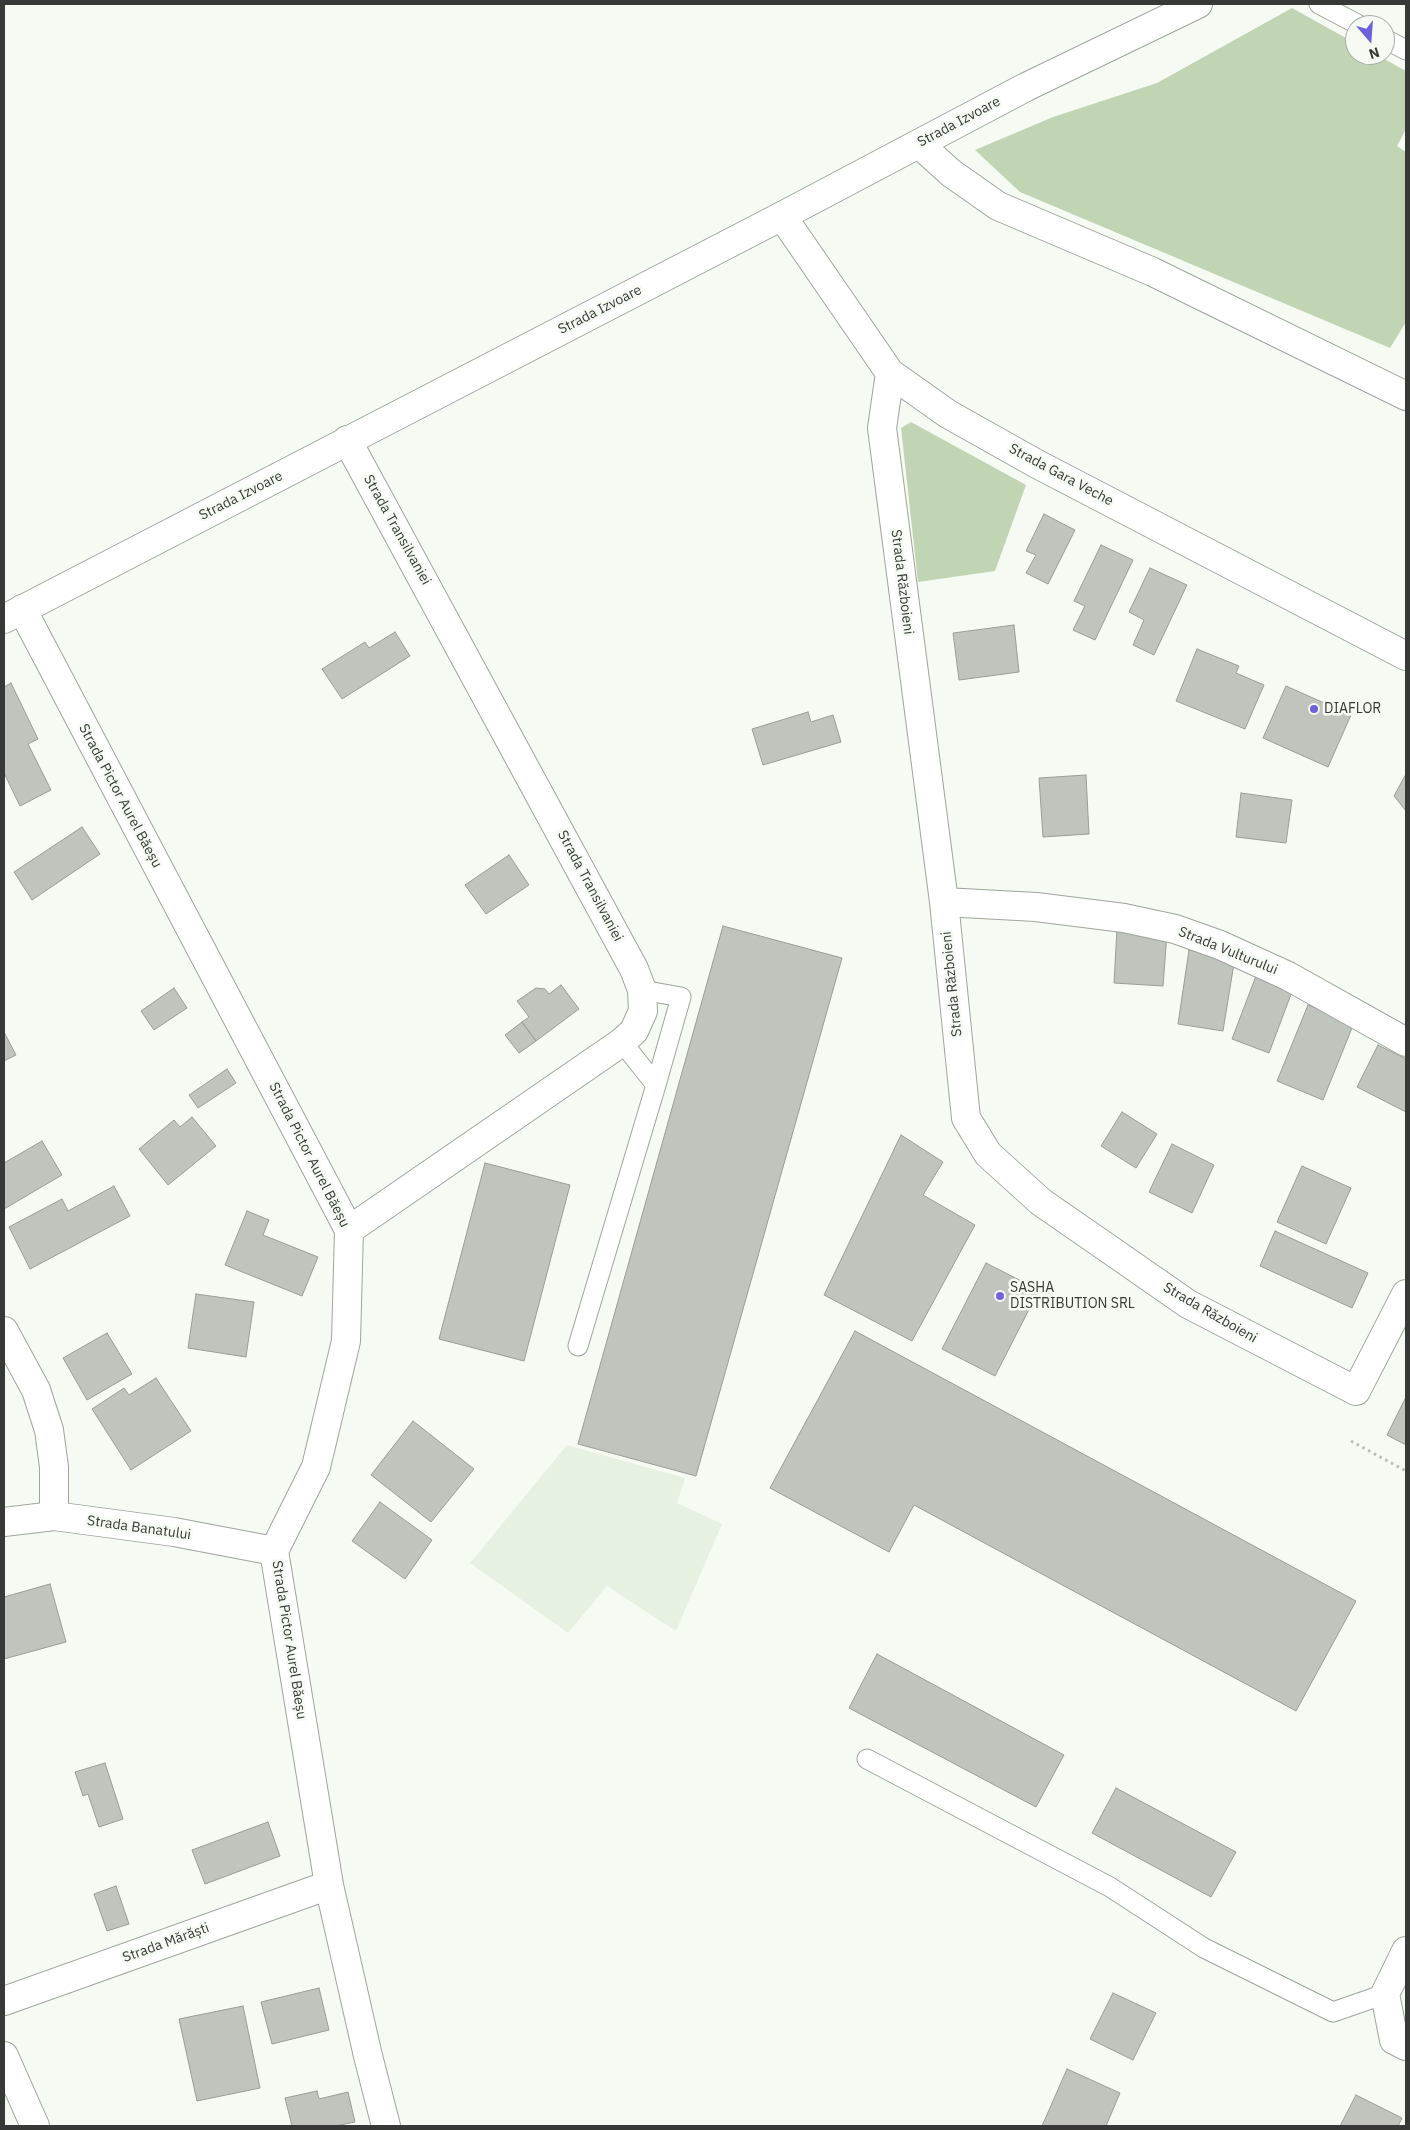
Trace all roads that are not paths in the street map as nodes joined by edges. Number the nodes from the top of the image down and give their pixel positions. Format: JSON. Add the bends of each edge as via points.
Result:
{"nodes":[{"id":1,"x":1198,"y":4,"type":"edge"},
{"id":2,"x":1319,"y":4,"type":"edge"},
{"id":3,"x":1345,"y":18,"type":"edge"},
{"id":4,"x":919,"y":144,"type":"junction"},
{"id":5,"x":782,"y":216,"type":"junction"},
{"id":6,"x":890,"y":373,"type":"junction"},
{"id":7,"x":1406,"y":396,"type":"edge"},
{"id":8,"x":347,"y":440,"type":"junction"},
{"id":9,"x":13,"y":614,"type":"edge"},
{"id":10,"x":1406,"y":656,"type":"edge"},
{"id":11,"x":944,"y":902,"type":"junction"},
{"id":12,"x":642,"y":990,"type":"junction"},
{"id":13,"x":622,"y":1042,"type":"junction"},
{"id":14,"x":1406,"y":1042,"type":"edge"},
{"id":15,"x":656,"y":1085,"type":"junction"},
{"id":16,"x":349,"y":1230,"type":"junction"},
{"id":17,"x":1406,"y":1294,"type":"edge"},
{"id":18,"x":4,"y":1331,"type":"edge"},
{"id":19,"x":578,"y":1346,"type":"dead end"},
{"id":20,"x":54,"y":1516,"type":"junction"},
{"id":21,"x":4,"y":1522,"type":"edge"},
{"id":22,"x":274,"y":1551,"type":"junction"},
{"id":23,"x":867,"y":1759,"type":"dead end"},
{"id":24,"x":329,"y":1886,"type":"junction"},
{"id":25,"x":1406,"y":1951,"type":"edge"},
{"id":26,"x":1385,"y":1994,"type":"junction"},
{"id":27,"x":4,"y":2001,"type":"edge"},
{"id":28,"x":1406,"y":2046,"type":"edge"},
{"id":29,"x":4,"y":2056,"type":"edge"},
{"id":30,"x":35,"y":2126,"type":"edge"},
{"id":31,"x":386,"y":2126,"type":"edge"}],
"edges":[{"from":1,"to":4,"type":"street","name":"Strada Izvoare","via":[[1026,87]]},
{"from":2,"to":3,"type":"lane"},
{"from":4,"to":5,"type":"street","name":"Strada Izvoare"},
{"from":4,"to":7,"type":"street","via":[[951,173],[998,206],[1153,272]]},
{"from":5,"to":6,"type":"street","name":"Strada Gara Veche"},
{"from":5,"to":8,"type":"street","name":"Strada Izvoare"},
{"from":6,"to":10,"type":"street","name":"Strada Gara Veche","via":[[948,414],[1029,459]]},
{"from":6,"to":11,"type":"street","name":"Strada Războieni","via":[[882,428]]},
{"from":8,"to":9,"type":"street","name":"Strada Izvoare"},
{"from":8,"to":12,"type":"street","name":"Strada Transilvaniei","via":[[634,969]]},
{"from":9,"to":16,"type":"street","name":"Strada Pictor Aurel Băeșu"},
{"from":11,"to":14,"type":"street","name":"Strada Vulturului","via":[[1036,907],[1124,918],[1175,929],[1220,945],[1288,976]]},
{"from":11,"to":17,"type":"street","name":"Strada Războieni","via":[[966,1118],[988,1154],[1041,1202],[1188,1304],[1356,1391]]},
{"from":12,"to":13,"type":"street","name":"Strada Transilvaniei","via":[[643,1011],[634,1031]]},
{"from":12,"to":15,"type":"lane","via":[[681,997]]},
{"from":13,"to":15,"type":"lane"},
{"from":13,"to":16,"type":"street","name":"Strada Transilvaniei"},
{"from":15,"to":19,"type":"lane"},
{"from":16,"to":22,"type":"street","name":"Strada Pictor Aurel Băeșu","via":[[346,1342],[316,1467]]},
{"from":18,"to":20,"type":"street","via":[[36,1390],[49,1430],[54,1467]]},
{"from":20,"to":21,"type":"street","name":"Strada Banatului"},
{"from":20,"to":22,"type":"street","name":"Strada Banatului","via":[[174,1532]]},
{"from":22,"to":24,"type":"street","name":"Strada Pictor Aurel Băeșu"},
{"from":23,"to":26,"type":"lane","via":[[1110,1887],[1204,1948],[1333,2012]]},
{"from":24,"to":27,"type":"street","name":"Strada Mărăști"},
{"from":24,"to":31,"type":"street","name":"Strada Pictor Aurel Băeșu"},
{"from":25,"to":26,"type":"street"},
{"from":26,"to":28,"type":"street","via":[[1394,2040]]},
{"from":29,"to":30,"type":"street"}]}
